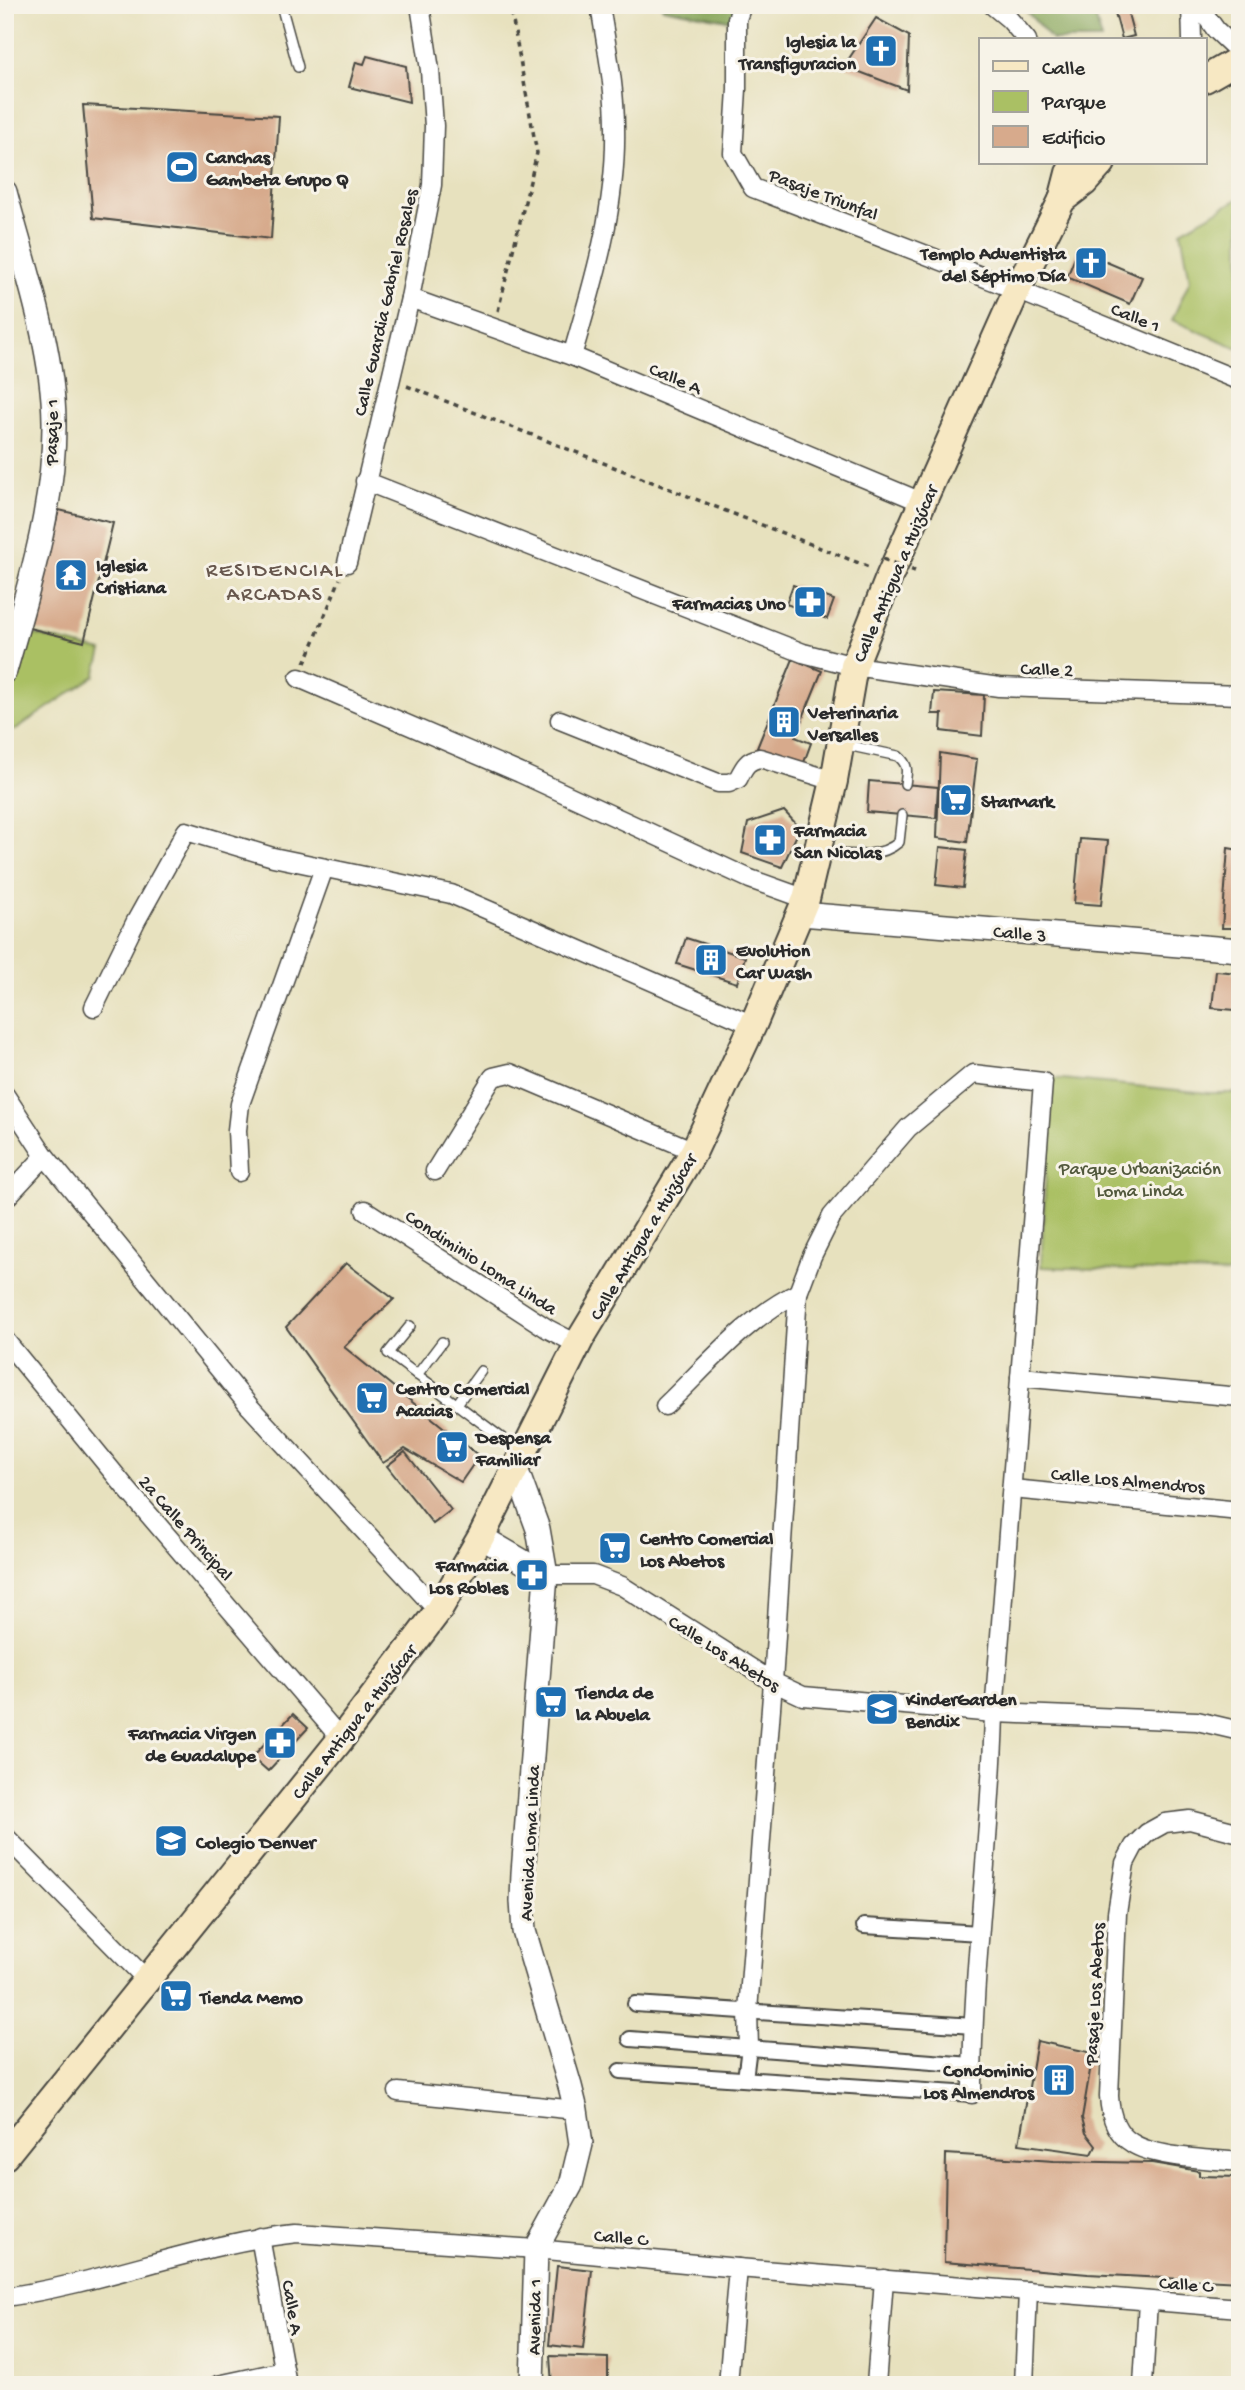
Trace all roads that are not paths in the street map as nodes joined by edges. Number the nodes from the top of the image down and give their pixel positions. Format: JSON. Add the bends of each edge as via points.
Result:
{"nodes":[{"id":1,"x":281,"y":5,"type":"edge"},
{"id":2,"x":420,"y":5,"type":"edge"},
{"id":3,"x":600,"y":5,"type":"edge"},
{"id":4,"x":742,"y":5,"type":"edge"},
{"id":5,"x":992,"y":5,"type":"edge"},
{"id":6,"x":1191,"y":5,"type":"edge"},
{"id":7,"x":1198,"y":5,"type":"edge"},
{"id":8,"x":1025,"y":38,"type":"edge"},
{"id":9,"x":1192,"y":38,"type":"edge"},
{"id":10,"x":1237,"y":48,"type":"edge"},
{"id":11,"x":1206,"y":60,"type":"edge"},
{"id":12,"x":298,"y":67,"type":"dead end"},
{"id":13,"x":1206,"y":78,"type":"edge"},
{"id":14,"x":1075,"y":164,"type":"edge"},
{"id":15,"x":1101,"y":164,"type":"edge"},
{"id":16,"x":5,"y":192,"type":"edge"},
{"id":17,"x":1062,"y":200,"type":"junction"},
{"id":18,"x":1017,"y":290,"type":"junction"},
{"id":19,"x":410,"y":298,"type":"junction"},
{"id":20,"x":572,"y":356,"type":"junction"},
{"id":21,"x":1240,"y":381,"type":"edge"},
{"id":22,"x":365,"y":481,"type":"junction"},
{"id":23,"x":923,"y":503,"type":"junction"},
{"id":24,"x":347,"y":564,"type":"road end"},
{"id":25,"x":854,"y":666,"type":"junction"},
{"id":26,"x":5,"y":671,"type":"edge"},
{"id":27,"x":299,"y":678,"type":"road end"},
{"id":28,"x":1240,"y":695,"type":"edge"},
{"id":29,"x":560,"y":720,"type":"dead end"},
{"id":30,"x":841,"y":744,"type":"junction"},
{"id":31,"x":834,"y":781,"type":"junction"},
{"id":32,"x":905,"y":784,"type":"dead end"},
{"id":33,"x":902,"y":815,"type":"dead end"},
{"id":34,"x":817,"y":853,"type":"junction"},
{"id":35,"x":324,"y":868,"type":"junction"},
{"id":36,"x":804,"y":906,"type":"junction"},
{"id":37,"x":1240,"y":950,"type":"edge"},
{"id":38,"x":94,"y":1007,"type":"dead end"},
{"id":39,"x":753,"y":1026,"type":"junction"},
{"id":40,"x":5,"y":1095,"type":"edge"},
{"id":41,"x":694,"y":1152,"type":"junction"},
{"id":42,"x":45,"y":1156,"type":"junction"},
{"id":43,"x":435,"y":1171,"type":"dead end"},
{"id":44,"x":239,"y":1172,"type":"dead end"},
{"id":45,"x":5,"y":1199,"type":"edge"},
{"id":46,"x":365,"y":1210,"type":"dead end"},
{"id":47,"x":798,"y":1293,"type":"junction"},
{"id":48,"x":410,"y":1326,"type":"dead end"},
{"id":49,"x":5,"y":1340,"type":"edge"},
{"id":50,"x":442,"y":1342,"type":"dead end"},
{"id":51,"x":577,"y":1344,"type":"junction"},
{"id":52,"x":481,"y":1371,"type":"dead end"},
{"id":53,"x":417,"y":1374,"type":"junction"},
{"id":54,"x":1020,"y":1377,"type":"junction"},
{"id":55,"x":1240,"y":1397,"type":"edge"},
{"id":56,"x":457,"y":1404,"type":"junction"},
{"id":57,"x":665,"y":1406,"type":"dead end"},
{"id":58,"x":518,"y":1459,"type":"junction"},
{"id":59,"x":1012,"y":1489,"type":"junction"},
{"id":60,"x":1240,"y":1511,"type":"edge"},
{"id":61,"x":481,"y":1537,"type":"junction"},
{"id":62,"x":545,"y":1575,"type":"junction"},
{"id":63,"x":438,"y":1611,"type":"junction"},
{"id":64,"x":773,"y":1682,"type":"junction"},
{"id":65,"x":994,"y":1713,"type":"junction"},
{"id":66,"x":1240,"y":1731,"type":"edge"},
{"id":67,"x":341,"y":1739,"type":"junction"},
{"id":68,"x":1240,"y":1833,"type":"edge"},
{"id":69,"x":5,"y":1836,"type":"edge"},
{"id":70,"x":864,"y":1926,"type":"dead end"},
{"id":71,"x":980,"y":1933,"type":"junction"},
{"id":72,"x":146,"y":1980,"type":"junction"},
{"id":73,"x":635,"y":2004,"type":"dead end"},
{"id":74,"x":748,"y":2011,"type":"junction"},
{"id":75,"x":974,"y":2026,"type":"junction"},
{"id":76,"x":630,"y":2039,"type":"dead end"},
{"id":77,"x":748,"y":2047,"type":"junction"},
{"id":78,"x":972,"y":2065,"type":"junction"},
{"id":79,"x":620,"y":2071,"type":"dead end"},
{"id":80,"x":745,"y":2079,"type":"junction"},
{"id":81,"x":398,"y":2092,"type":"dead end"},
{"id":82,"x":972,"y":2094,"type":"joint"},
{"id":83,"x":576,"y":2110,"type":"junction"},
{"id":84,"x":5,"y":2156,"type":"edge"},
{"id":85,"x":1240,"y":2162,"type":"edge"},
{"id":86,"x":260,"y":2237,"type":"junction"},
{"id":87,"x":537,"y":2249,"type":"junction"},
{"id":88,"x":738,"y":2269,"type":"junction"},
{"id":89,"x":884,"y":2279,"type":"junction"},
{"id":90,"x":1028,"y":2291,"type":"junction"},
{"id":91,"x":5,"y":2297,"type":"edge"},
{"id":92,"x":1148,"y":2301,"type":"junction"},
{"id":93,"x":1240,"y":2308,"type":"edge"},
{"id":94,"x":285,"y":2378,"type":"edge"},
{"id":95,"x":218,"y":2385,"type":"edge"},
{"id":96,"x":532,"y":2385,"type":"edge"},
{"id":97,"x":728,"y":2385,"type":"edge"},
{"id":98,"x":876,"y":2385,"type":"edge"},
{"id":99,"x":1024,"y":2385,"type":"edge"},
{"id":100,"x":1143,"y":2385,"type":"edge"}],
"edges":[{"from":1,"to":12,"type":"lane"},
{"from":2,"to":19,"type":"street","name":"Calle Guardia Gabriel Rosales","via":[[430,70],[432,185]]},
{"from":3,"to":20,"type":"street","via":[[615,125],[614,177],[598,267]]},
{"from":4,"to":18,"type":"street","name":"Pasaje Triunfal","via":[[737,19],[733,153],[753,188]]},
{"from":5,"to":8,"type":"street"},
{"from":6,"to":9,"type":"street"},
{"from":7,"to":10,"type":"street"},
{"from":10,"to":11,"type":"main road"},
{"from":10,"to":13,"type":"main road"},
{"from":14,"to":17,"type":"main road","name":"Calle Antigua a Huizúcar"},
{"from":15,"to":17,"type":"main road","name":"Calle Antigua a Huizúcar"},
{"from":16,"to":26,"type":"street","name":"Pasaje 1","via":[[45,346],[54,421],[45,517]]},
{"from":17,"to":18,"type":"main road","name":"Calle Antigua a Huizúcar"},
{"from":18,"to":21,"type":"street","name":"Calle 1"},
{"from":18,"to":23,"type":"main road","name":"Calle Antigua a Huizúcar"},
{"from":19,"to":20,"type":"street","name":"Calle A"},
{"from":19,"to":22,"type":"street","name":"Calle Guardia Gabriel Rosales"},
{"from":20,"to":23,"type":"street","name":"Calle A"},
{"from":22,"to":24,"type":"street","name":"Calle Guardia Gabriel Rosales"},
{"from":22,"to":25,"type":"street","name":"Calle 2","via":[[803,653]]},
{"from":23,"to":25,"type":"main road","name":"Calle Antigua a Huizúcar"},
{"from":25,"to":28,"type":"street","name":"Calle 2","via":[[999,687]]},
{"from":25,"to":30,"type":"main road","name":"Calle Antigua a Huizúcar"},
{"from":27,"to":36,"type":"street","via":[[520,773]]},
{"from":29,"to":31,"type":"street","via":[[718,783],[738,779],[745,765],[760,758]]},
{"from":30,"to":31,"type":"main road","name":"Calle Antigua a Huizúcar"},
{"from":30,"to":32,"type":"lane","via":[[898,756],[907,768]]},
{"from":31,"to":34,"type":"main road","name":"Calle Antigua a Huizúcar"},
{"from":33,"to":34,"type":"lane","via":[[899,842],[885,851]]},
{"from":34,"to":36,"type":"main road","name":"Calle Antigua a Huizúcar"},
{"from":35,"to":38,"type":"street","via":[[186,831]]},
{"from":35,"to":39,"type":"street","via":[[451,894]]},
{"from":35,"to":44,"type":"street","via":[[240,1104]]},
{"from":36,"to":37,"type":"street","name":"Calle 3"},
{"from":36,"to":39,"type":"main road","name":"Calle Antigua a Huizúcar"},
{"from":39,"to":41,"type":"main road","name":"Calle Antigua a Huizúcar"},
{"from":40,"to":42,"type":"street"},
{"from":41,"to":43,"type":"street","via":[[510,1073],[493,1077]]},
{"from":41,"to":51,"type":"main road","name":"Calle Antigua a Huizúcar"},
{"from":42,"to":45,"type":"street"},
{"from":42,"to":63,"type":"street","via":[[250,1407]]},
{"from":46,"to":51,"type":"street","name":"Condiminio Loma Linda"},
{"from":47,"to":54,"type":"street","via":[[832,1216],[908,1128],[973,1074],[1043,1082]]},
{"from":47,"to":57,"type":"street","via":[[760,1315]]},
{"from":47,"to":64,"type":"street"},
{"from":48,"to":53,"type":"lane","via":[[388,1353]]},
{"from":49,"to":67,"type":"street","name":"2a Calle Principal"},
{"from":50,"to":53,"type":"lane"},
{"from":51,"to":58,"type":"main road","name":"Calle Antigua a Huizúcar"},
{"from":52,"to":56,"type":"lane"},
{"from":53,"to":56,"type":"lane"},
{"from":54,"to":55,"type":"street"},
{"from":54,"to":59,"type":"street"},
{"from":56,"to":58,"type":"lane"},
{"from":58,"to":61,"type":"main road","name":"Calle Antigua a Huizúcar"},
{"from":58,"to":62,"type":"street","name":"Avenida Loma Linda"},
{"from":59,"to":60,"type":"street","name":"Calle Los Almendros"},
{"from":59,"to":65,"type":"street"},
{"from":61,"to":62,"type":"street"},
{"from":61,"to":63,"type":"main road","name":"Calle Antigua a Huizúcar"},
{"from":62,"to":64,"type":"street","name":"Calle Los Abetos","via":[[593,1575],[622,1586]]},
{"from":62,"to":83,"type":"street","name":"Avenida Loma Linda","via":[[522,1901],[524,1931]]},
{"from":63,"to":67,"type":"main road","name":"Calle Antigua a Huizúcar"},
{"from":64,"to":65,"type":"street","name":"Calle Los Abetos","via":[[803,1696]]},
{"from":64,"to":74,"type":"street"},
{"from":65,"to":66,"type":"street","name":"Calle Los Abetos","via":[[1197,1721]]},
{"from":65,"to":71,"type":"street","via":[[993,1785]]},
{"from":67,"to":72,"type":"main road","name":"Calle Antigua a Huizúcar"},
{"from":68,"to":85,"type":"street","name":"Pasaje Los Abetos","via":[[1190,1820],[1166,1823],[1147,1833],[1125,1863],[1117,1913],[1109,2096],[1111,2114],[1131,2143],[1148,2151]]},
{"from":69,"to":72,"type":"street"},
{"from":70,"to":71,"type":"street"},
{"from":71,"to":75,"type":"street"},
{"from":72,"to":84,"type":"main road","name":"Calle Antigua a Huizúcar"},
{"from":73,"to":74,"type":"street"},
{"from":74,"to":75,"type":"street"},
{"from":74,"to":77,"type":"street"},
{"from":75,"to":78,"type":"street"},
{"from":76,"to":77,"type":"street"},
{"from":77,"to":78,"type":"street"},
{"from":77,"to":80,"type":"street"},
{"from":78,"to":82,"type":"street"},
{"from":79,"to":80,"type":"street"},
{"from":80,"to":82,"type":"street"},
{"from":81,"to":83,"type":"street"},
{"from":83,"to":87,"type":"street","name":"Avenida Loma Linda","via":[[581,2144],[576,2168]]},
{"from":86,"to":87,"type":"street","name":"Calle C","via":[[297,2233]]},
{"from":86,"to":91,"type":"street","name":"Calle C","via":[[71,2286]]},
{"from":86,"to":94,"type":"street","name":"Calle A"},
{"from":87,"to":88,"type":"street","name":"Calle C"},
{"from":87,"to":96,"type":"street","name":"Avenida 1"},
{"from":88,"to":89,"type":"street","name":"Calle C"},
{"from":88,"to":97,"type":"street"},
{"from":89,"to":90,"type":"street","name":"Calle C"},
{"from":89,"to":98,"type":"street"},
{"from":90,"to":92,"type":"street","name":"Calle C"},
{"from":90,"to":99,"type":"street"},
{"from":92,"to":93,"type":"street","name":"Calle C"},
{"from":92,"to":100,"type":"street"},
{"from":94,"to":95,"type":"street"}]}
